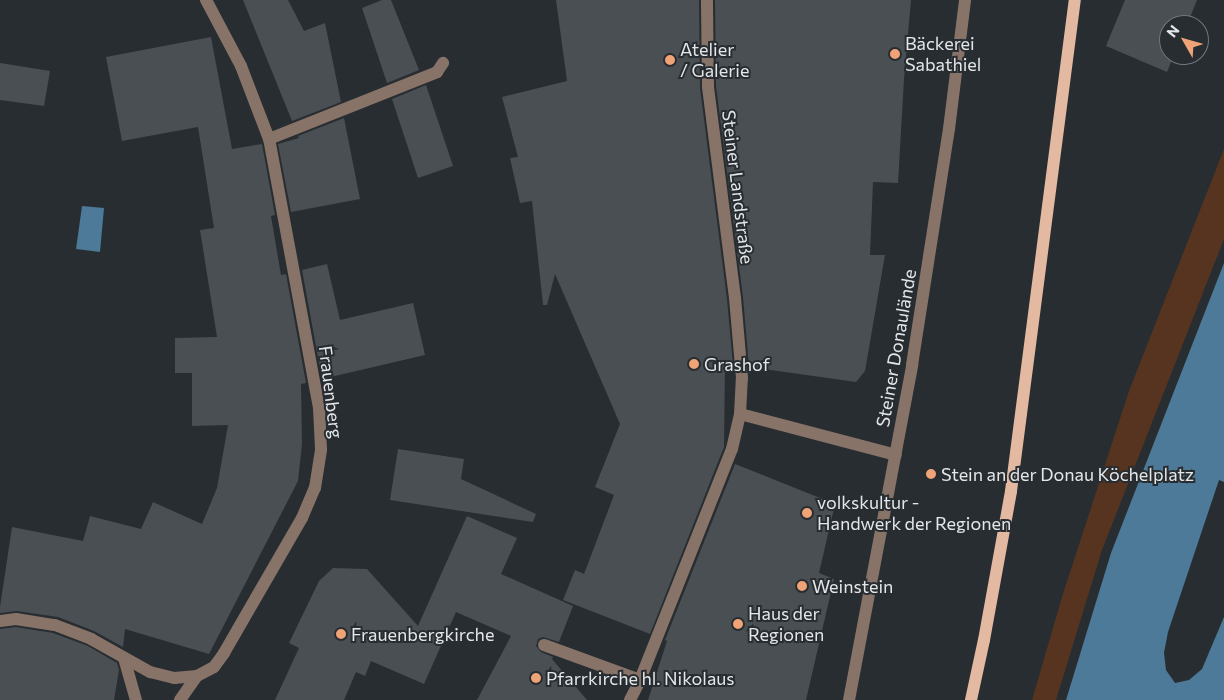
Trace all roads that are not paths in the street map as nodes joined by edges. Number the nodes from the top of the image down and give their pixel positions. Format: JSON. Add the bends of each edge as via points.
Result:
{"nodes":[{"id":1,"x":206,"y":0,"type":"edge"},
{"id":2,"x":707,"y":0,"type":"edge"},
{"id":3,"x":965,"y":0,"type":"edge"},
{"id":4,"x":1075,"y":0,"type":"edge"},
{"id":5,"x":443,"y":63,"type":"dead end"},
{"id":6,"x":269,"y":139,"type":"junction"},
{"id":7,"x":740,"y":414,"type":"junction"},
{"id":8,"x":896,"y":455,"type":"junction"},
{"id":9,"x":0,"y":621,"type":"edge"},
{"id":10,"x":544,"y":645,"type":"dead end"},
{"id":11,"x":124,"y":658,"type":"junction"},
{"id":12,"x":197,"y":676,"type":"junction"},
{"id":13,"x":640,"y":680,"type":"junction"},
{"id":14,"x":136,"y":700,"type":"edge"},
{"id":15,"x":180,"y":700,"type":"edge"},
{"id":16,"x":630,"y":700,"type":"edge"},
{"id":17,"x":849,"y":700,"type":"edge"},
{"id":18,"x":971,"y":700,"type":"edge"}],
"edges":[{"from":1,"to":6,"type":"street","name":"Frauenberg","via":[[241,66]]},
{"from":2,"to":7,"type":"street","name":"Steiner Landstraße","via":[[708,87],[735,298],[742,378]]},
{"from":3,"to":8,"type":"street","name":"Steiner Donaulände","via":[[950,129]]},
{"from":4,"to":18,"type":"main road","via":[[1011,492]]},
{"from":5,"to":6,"type":"street","via":[[437,72]]},
{"from":6,"to":12,"type":"street","name":"Frauenberg","via":[[319,408],[321,450],[314,488],[302,518],[224,653],[214,667]]},
{"from":7,"to":8,"type":"street"},
{"from":7,"to":13,"type":"street","name":"Steiner Landstraße","via":[[732,449]]},
{"from":8,"to":17,"type":"street","name":"Steiner Donaulände"},
{"from":9,"to":11,"type":"street","via":[[16,619],[55,625],[91,638]]},
{"from":10,"to":13,"type":"street"},
{"from":11,"to":12,"type":"street","via":[[150,672],[174,678]]},
{"from":11,"to":14,"type":"street"},
{"from":12,"to":15,"type":"street","name":"Frauenberg"},
{"from":13,"to":16,"type":"street"}]}
